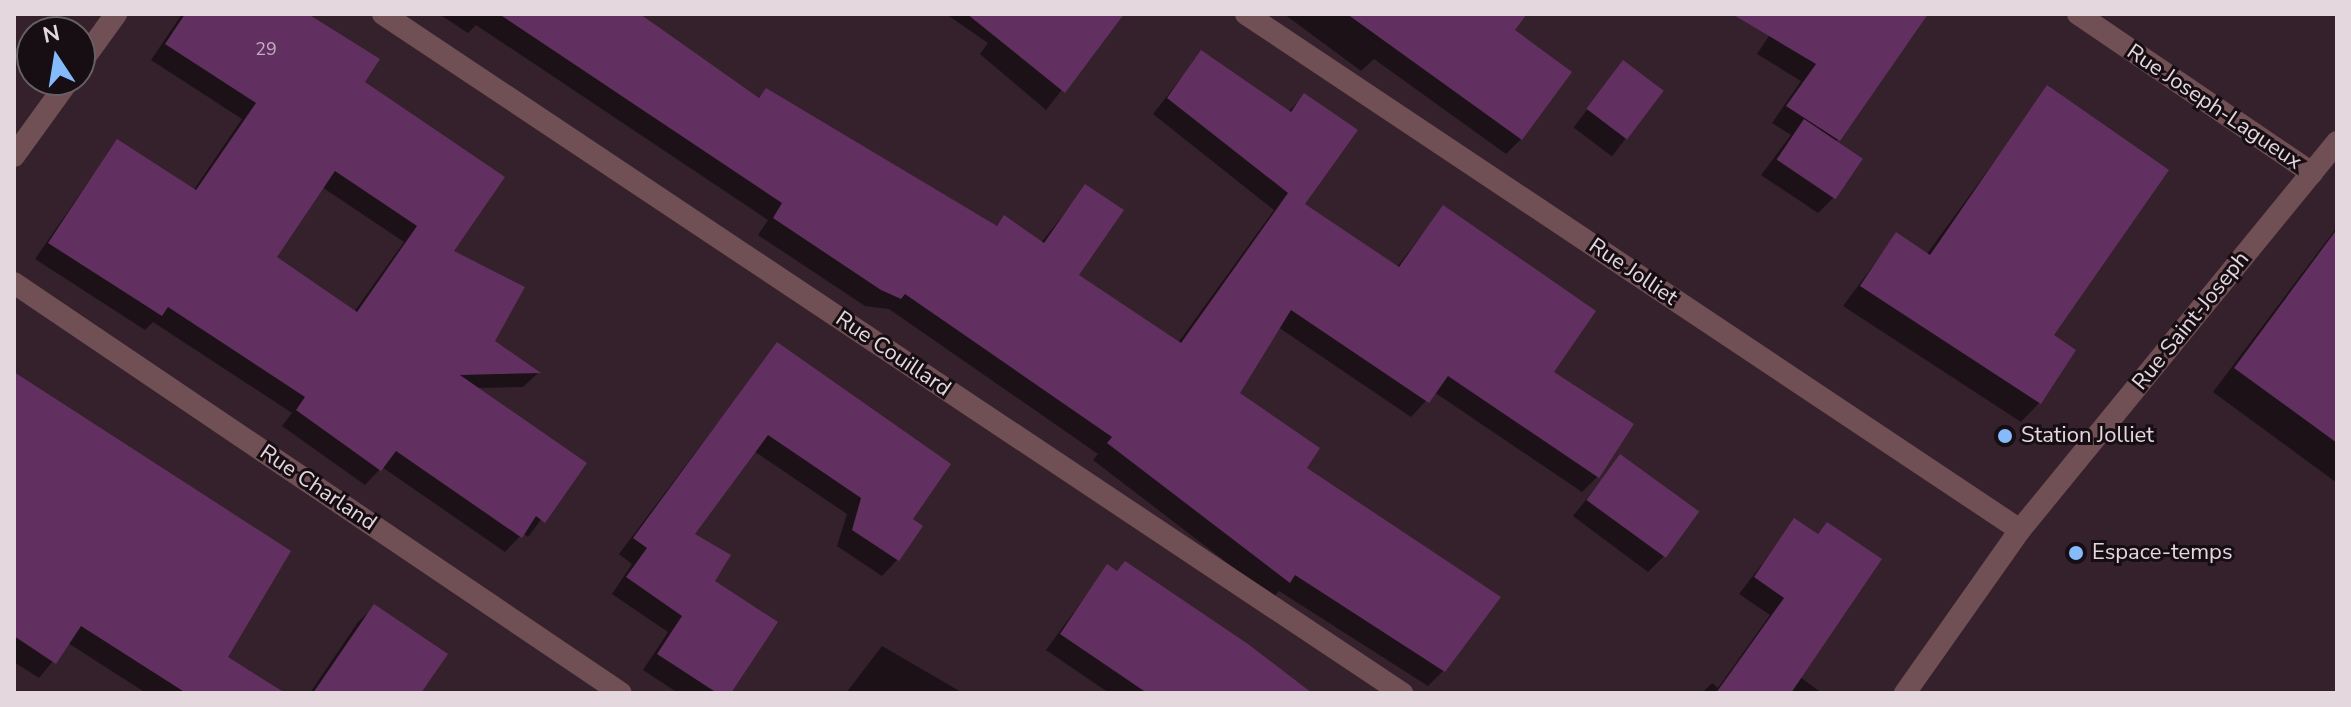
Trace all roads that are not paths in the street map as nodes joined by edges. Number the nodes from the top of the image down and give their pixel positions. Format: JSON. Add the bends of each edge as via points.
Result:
{"nodes":[{"id":1,"x":116,"y":14,"type":"edge"},
{"id":2,"x":383,"y":14,"type":"edge"},
{"id":3,"x":1246,"y":14,"type":"edge"},
{"id":4,"x":2078,"y":14,"type":"edge"},
{"id":5,"x":96,"y":42,"type":"edge"},
{"id":6,"x":57,"y":96,"type":"edge"},
{"id":7,"x":2337,"y":142,"type":"edge"},
{"id":8,"x":14,"y":156,"type":"edge"},
{"id":9,"x":2312,"y":173,"type":"junction"},
{"id":10,"x":14,"y":283,"type":"edge"},
{"id":11,"x":2020,"y":530,"type":"junction"},
{"id":12,"x":621,"y":693,"type":"edge"},
{"id":13,"x":1402,"y":693,"type":"edge"},
{"id":14,"x":1905,"y":693,"type":"edge"}],
"edges":[{"from":1,"to":5,"type":"street"},
{"from":2,"to":13,"type":"street","name":"Rue Couillard"},
{"from":3,"to":11,"type":"street","name":"Rue Jolliet"},
{"from":4,"to":9,"type":"street","name":"Rue Joseph-Lagueux"},
{"from":6,"to":8,"type":"street"},
{"from":7,"to":9,"type":"street","name":"Rue Saint-Joseph"},
{"from":9,"to":11,"type":"street","name":"Rue Saint-Joseph"},
{"from":10,"to":12,"type":"street","name":"Rue Charland"},
{"from":11,"to":14,"type":"street","name":"Rue Saint-Joseph"}]}
